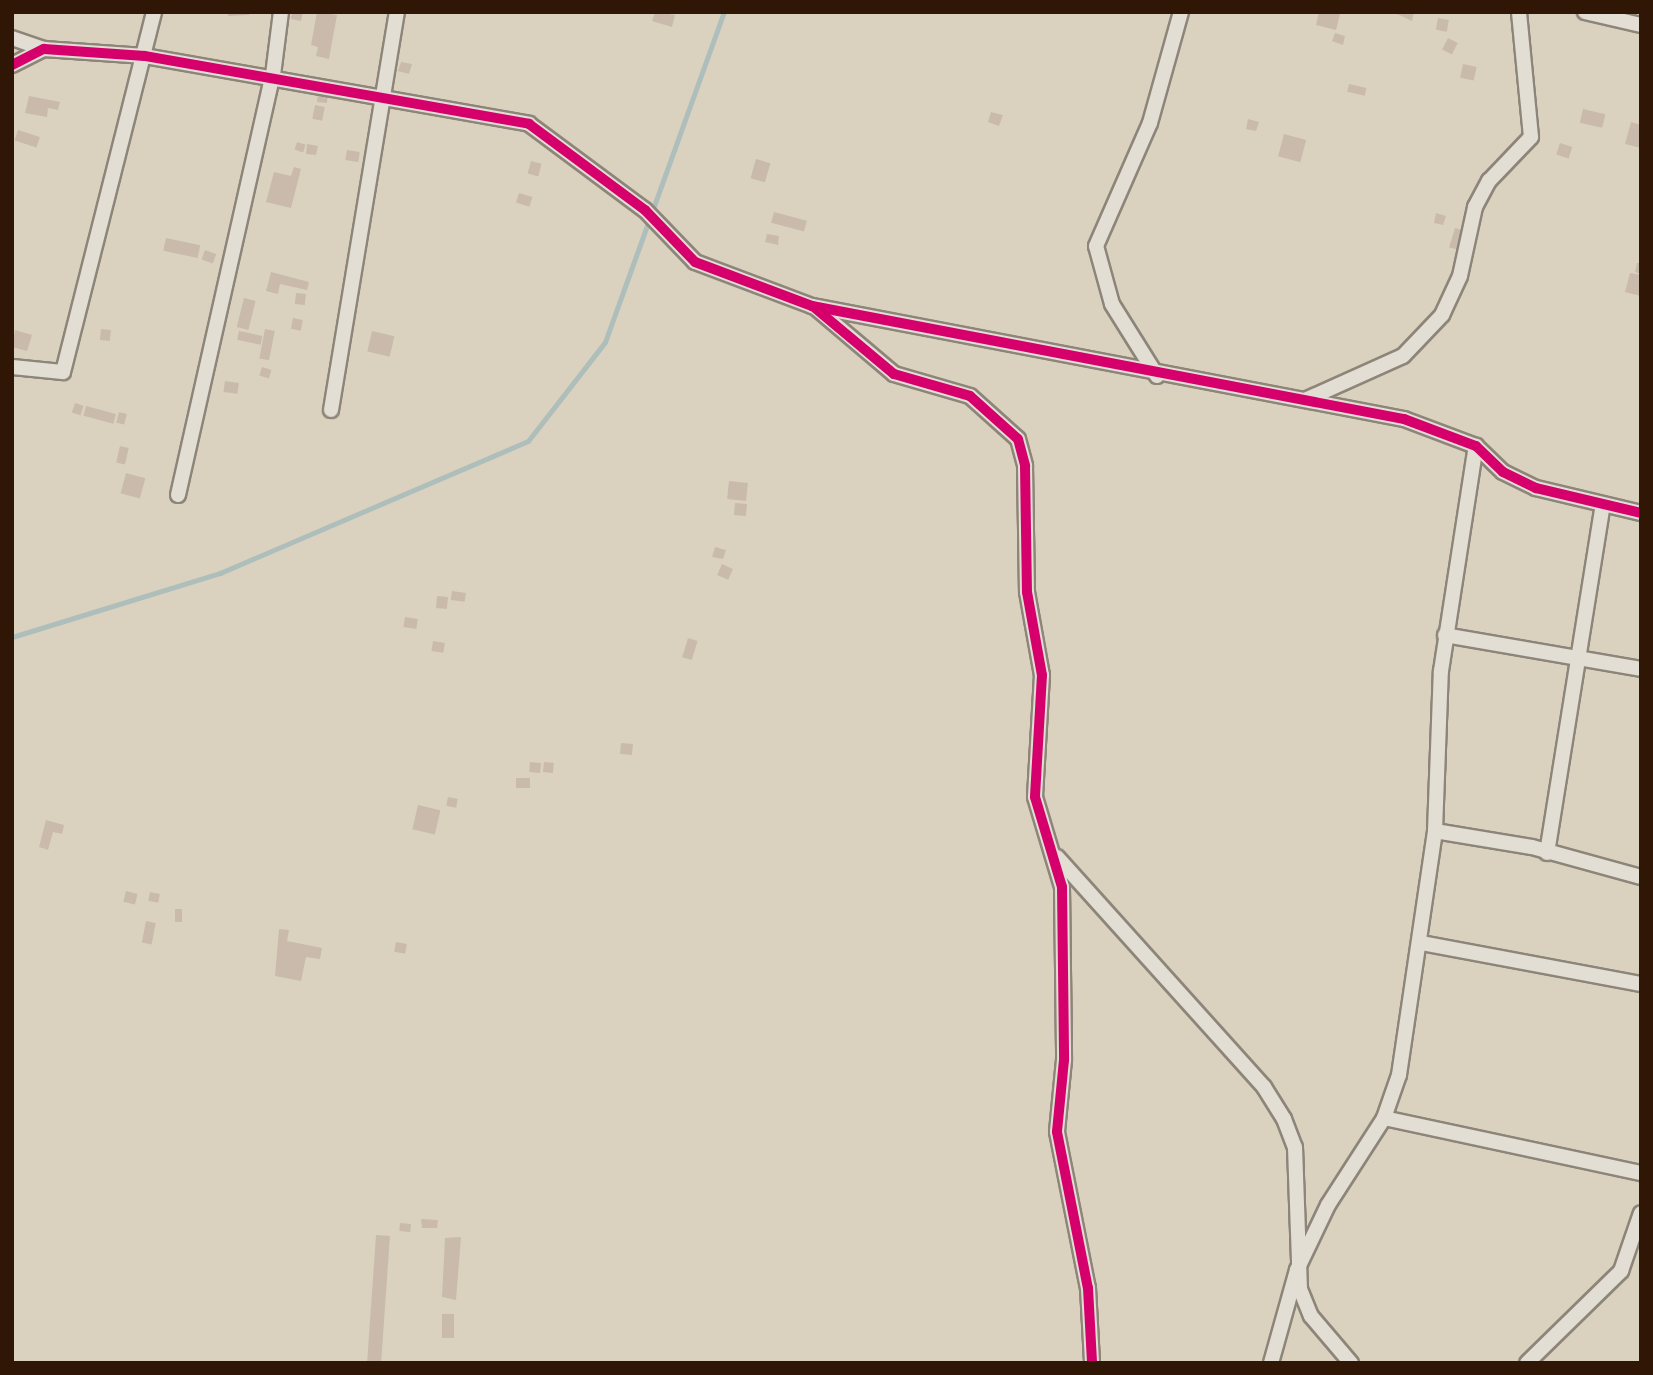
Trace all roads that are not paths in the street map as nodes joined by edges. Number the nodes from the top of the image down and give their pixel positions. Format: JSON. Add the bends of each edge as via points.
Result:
{"nodes":[{"id":1,"x":154,"y":12,"type":"edge"},
{"id":2,"x":281,"y":12,"type":"edge"},
{"id":3,"x":397,"y":12,"type":"edge"},
{"id":4,"x":1181,"y":12,"type":"edge"},
{"id":5,"x":1520,"y":12,"type":"edge"},
{"id":6,"x":1585,"y":12,"type":"edge"},
{"id":7,"x":1641,"y":25,"type":"edge"},
{"id":8,"x":12,"y":38,"type":"edge"},
{"id":9,"x":44,"y":49,"type":"junction"},
{"id":10,"x":145,"y":56,"type":"junction"},
{"id":11,"x":12,"y":65,"type":"edge"},
{"id":12,"x":273,"y":75,"type":"junction"},
{"id":13,"x":384,"y":96,"type":"junction"},
{"id":14,"x":812,"y":306,"type":"junction"},
{"id":15,"x":12,"y":367,"type":"edge"},
{"id":16,"x":1157,"y":376,"type":"junction"},
{"id":17,"x":1304,"y":401,"type":"junction"},
{"id":18,"x":331,"y":410,"type":"dead end"},
{"id":19,"x":1476,"y":446,"type":"junction"},
{"id":20,"x":178,"y":495,"type":"dead end"},
{"id":21,"x":1603,"y":504,"type":"junction"},
{"id":22,"x":1641,"y":513,"type":"edge"},
{"id":23,"x":1446,"y":635,"type":"junction"},
{"id":24,"x":1579,"y":655,"type":"junction"},
{"id":25,"x":1641,"y":668,"type":"edge"},
{"id":26,"x":1435,"y":831,"type":"junction"},
{"id":27,"x":1547,"y":853,"type":"junction"},
{"id":28,"x":1056,"y":856,"type":"junction"},
{"id":29,"x":1641,"y":877,"type":"edge"},
{"id":30,"x":1421,"y":943,"type":"junction"},
{"id":31,"x":1641,"y":984,"type":"edge"},
{"id":32,"x":1384,"y":1118,"type":"junction"},
{"id":33,"x":1641,"y":1173,"type":"edge"},
{"id":34,"x":1641,"y":1213,"type":"edge"},
{"id":35,"x":1297,"y":1270,"type":"junction"},
{"id":36,"x":1092,"y":1363,"type":"edge"},
{"id":37,"x":1271,"y":1363,"type":"edge"},
{"id":38,"x":1351,"y":1363,"type":"edge"},
{"id":39,"x":1527,"y":1363,"type":"edge"}],
"edges":[{"from":1,"to":10,"type":"street"},
{"from":2,"to":12,"type":"street"},
{"from":3,"to":13,"type":"street"},
{"from":4,"to":16,"type":"street","via":[[1150,123],[1096,246],[1112,304]]},
{"from":5,"to":17,"type":"street","via":[[1531,137],[1489,181],[1475,207],[1460,276],[1442,315],[1403,356]]},
{"from":6,"to":7,"type":"street"},
{"from":8,"to":9,"type":"street"},
{"from":9,"to":10,"type":"street"},
{"from":9,"to":11,"type":"street"},
{"from":10,"to":12,"type":"street"},
{"from":10,"to":15,"type":"street","via":[[63,372]]},
{"from":12,"to":13,"type":"street"},
{"from":12,"to":20,"type":"street"},
{"from":13,"to":14,"type":"street","via":[[529,124],[645,210],[695,262]]},
{"from":13,"to":18,"type":"street"},
{"from":14,"to":16,"type":"street"},
{"from":14,"to":28,"type":"street","via":[[894,374],[970,397],[1018,439],[1025,466],[1027,592],[1042,675],[1035,797]]},
{"from":16,"to":17,"type":"street"},
{"from":17,"to":19,"type":"street","via":[[1404,419]]},
{"from":19,"to":21,"type":"street","via":[[1503,472],[1536,488]]},
{"from":19,"to":23,"type":"street"},
{"from":21,"to":22,"type":"street"},
{"from":21,"to":24,"type":"street"},
{"from":23,"to":24,"type":"street"},
{"from":23,"to":26,"type":"street"},
{"from":24,"to":25,"type":"street"},
{"from":24,"to":27,"type":"street"},
{"from":26,"to":27,"type":"street"},
{"from":26,"to":30,"type":"street"},
{"from":27,"to":29,"type":"street"},
{"from":28,"to":35,"type":"street","via":[[1264,1087],[1284,1119],[1297,1174]]},
{"from":28,"to":36,"type":"street","via":[[1065,1028],[1057,1132],[1088,1288]]},
{"from":30,"to":31,"type":"street"},
{"from":30,"to":32,"type":"street","via":[[1399,1075]]},
{"from":32,"to":33,"type":"street"},
{"from":32,"to":35,"type":"street","via":[[1328,1205]]},
{"from":34,"to":39,"type":"street","via":[[1631,1255],[1607,1289]]},
{"from":35,"to":37,"type":"street"},
{"from":35,"to":38,"type":"street","via":[[1311,1317]]}]}
